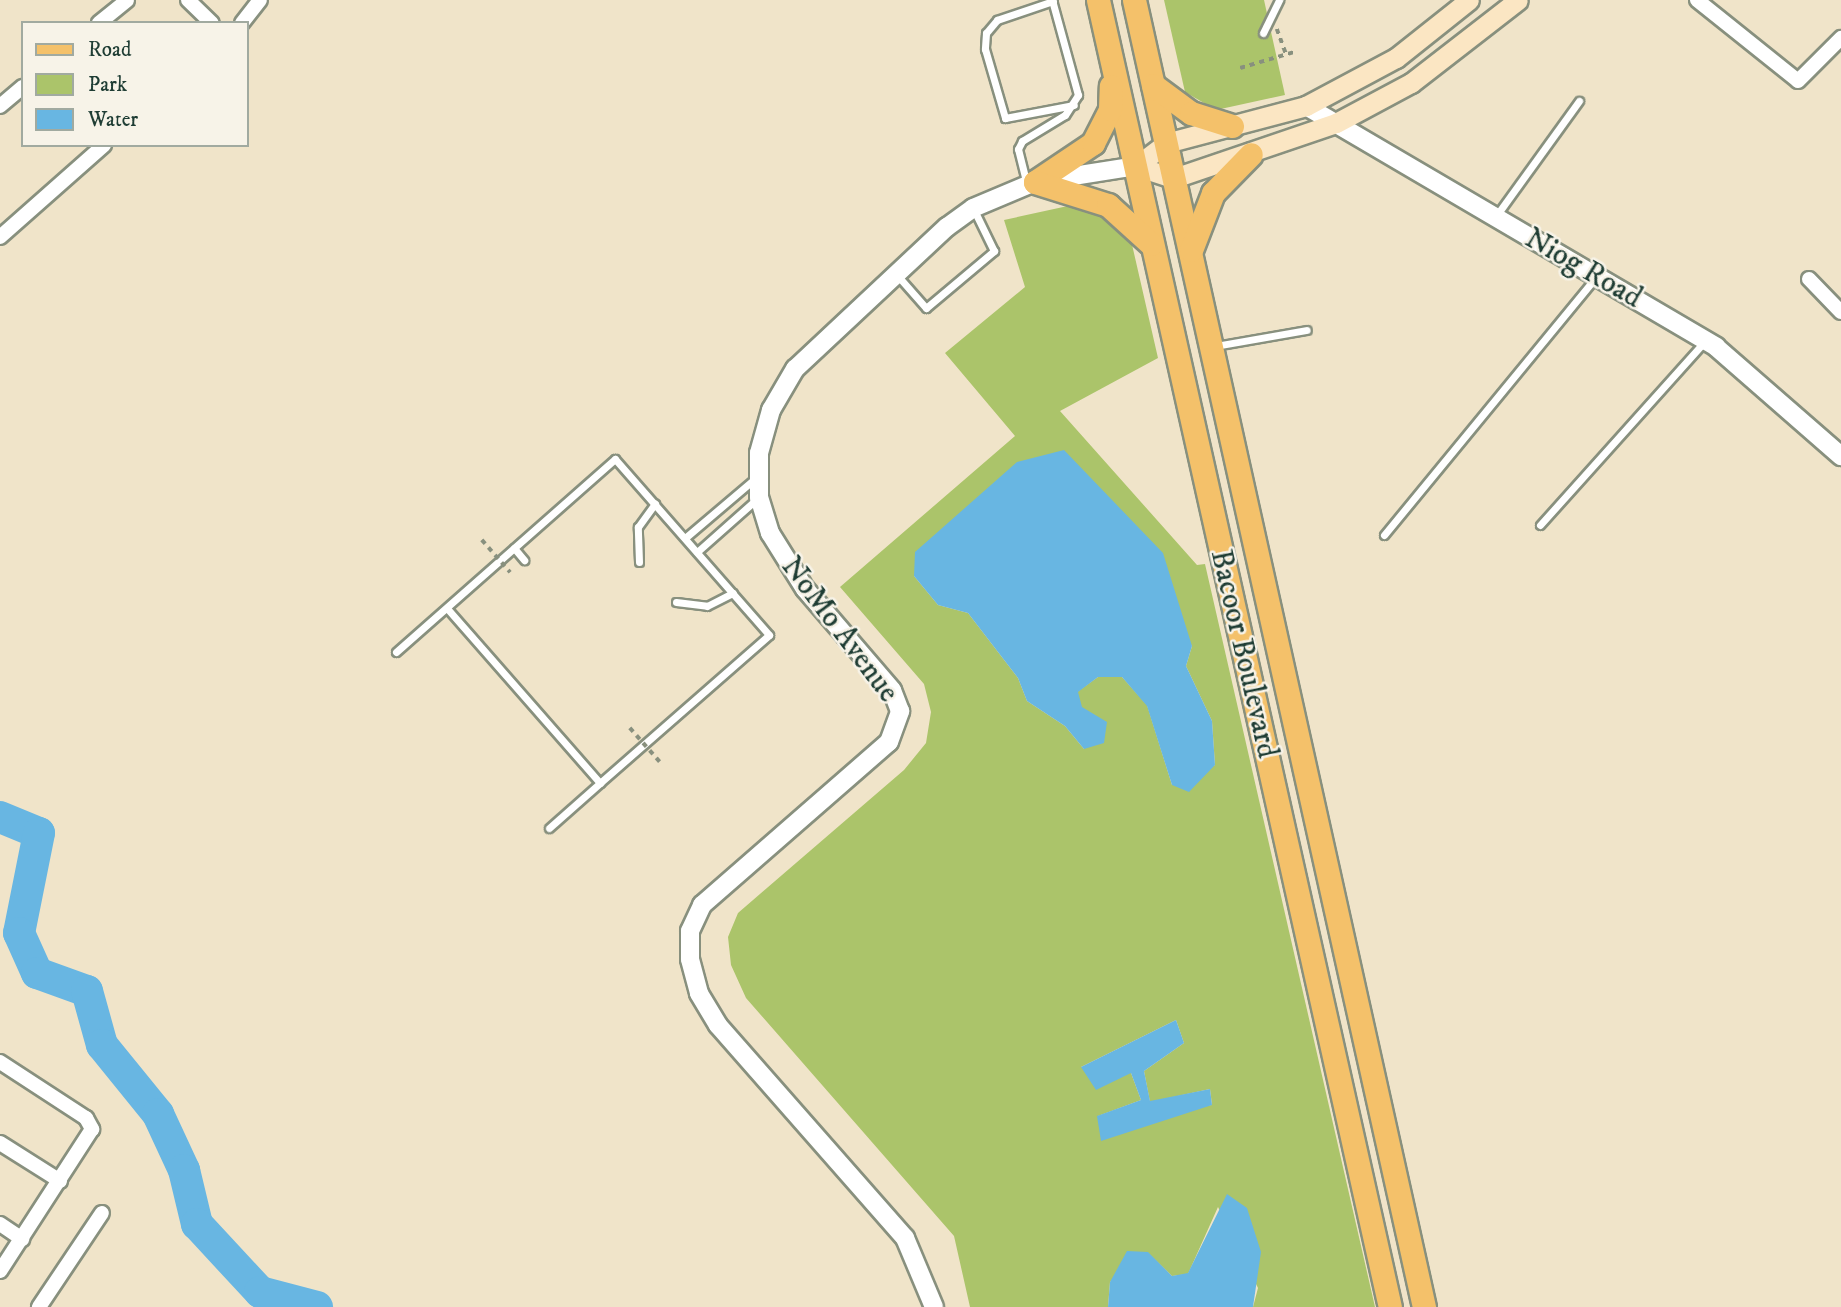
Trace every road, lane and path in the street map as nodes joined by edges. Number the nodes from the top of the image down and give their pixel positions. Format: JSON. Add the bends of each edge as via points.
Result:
{"nodes":[{"id":1,"x":127,"y":0,"type":"edge"},
{"id":2,"x":188,"y":0,"type":"edge"},
{"id":3,"x":260,"y":0,"type":"edge"},
{"id":4,"x":1053,"y":0,"type":"edge"},
{"id":5,"x":1098,"y":0,"type":"edge"},
{"id":6,"x":1134,"y":0,"type":"edge"},
{"id":7,"x":1279,"y":0,"type":"edge"},
{"id":8,"x":1469,"y":0,"type":"edge"},
{"id":9,"x":1518,"y":0,"type":"edge"},
{"id":10,"x":1698,"y":0,"type":"edge"},
{"id":11,"x":1272,"y":15,"type":"junction"},
{"id":12,"x":101,"y":21,"type":"edge"},
{"id":13,"x":210,"y":21,"type":"edge"},
{"id":14,"x":244,"y":21,"type":"edge"},
{"id":15,"x":1263,"y":33,"type":"dead end"},
{"id":16,"x":1841,"y":38,"type":"edge"},
{"id":17,"x":1294,"y":52,"type":"dead end"},
{"id":18,"x":1286,"y":54,"type":"junction"},
{"id":19,"x":1240,"y":68,"type":"dead end"},
{"id":20,"x":1112,"y":69,"type":"junction"},
{"id":21,"x":1153,"y":85,"type":"junction"},
{"id":22,"x":21,"y":89,"type":"edge"},
{"id":23,"x":1580,"y":100,"type":"dead end"},
{"id":24,"x":1074,"y":105,"type":"junction"},
{"id":25,"x":0,"y":106,"type":"edge"},
{"id":26,"x":1306,"y":106,"type":"junction"},
{"id":27,"x":1336,"y":123,"type":"junction"},
{"id":28,"x":1232,"y":126,"type":"junction"},
{"id":29,"x":1166,"y":143,"type":"junction"},
{"id":30,"x":102,"y":147,"type":"edge"},
{"id":31,"x":1251,"y":153,"type":"junction"},
{"id":32,"x":1136,"y":166,"type":"junction"},
{"id":33,"x":1174,"y":178,"type":"junction"},
{"id":34,"x":1031,"y":183,"type":"junction"},
{"id":35,"x":973,"y":208,"type":"junction"},
{"id":36,"x":1495,"y":217,"type":"junction"},
{"id":37,"x":0,"y":237,"type":"edge"},
{"id":38,"x":1151,"y":244,"type":"junction"},
{"id":39,"x":1191,"y":250,"type":"junction"},
{"id":40,"x":895,"y":272,"type":"junction"},
{"id":41,"x":1596,"y":276,"type":"junction"},
{"id":42,"x":1809,"y":279,"type":"dead end"},
{"id":43,"x":1841,"y":312,"type":"edge"},
{"id":44,"x":1307,"y":330,"type":"dead end"},
{"id":45,"x":1705,"y":341,"type":"junction"},
{"id":46,"x":1211,"y":347,"type":"junction"},
{"id":47,"x":1841,"y":456,"type":"edge"},
{"id":48,"x":758,"y":476,"type":"junction"},
{"id":49,"x":759,"y":498,"type":"junction"},
{"id":50,"x":655,"y":504,"type":"junction"},
{"id":51,"x":1540,"y":525,"type":"dead end"},
{"id":52,"x":1384,"y":535,"type":"dead end"},
{"id":53,"x":685,"y":538,"type":"junction"},
{"id":54,"x":482,"y":540,"type":"dead end"},
{"id":55,"x":514,"y":548,"type":"junction"},
{"id":56,"x":697,"y":552,"type":"junction"},
{"id":57,"x":524,"y":560,"type":"dead end"},
{"id":58,"x":639,"y":562,"type":"dead end"},
{"id":59,"x":510,"y":572,"type":"dead end"},
{"id":60,"x":733,"y":593,"type":"junction"},
{"id":61,"x":676,"y":602,"type":"dead end"},
{"id":62,"x":447,"y":608,"type":"junction"},
{"id":63,"x":396,"y":653,"type":"dead end"},
{"id":64,"x":630,"y":728,"type":"dead end"},
{"id":65,"x":660,"y":762,"type":"dead end"},
{"id":66,"x":600,"y":783,"type":"junction"},
{"id":67,"x":549,"y":828,"type":"dead end"},
{"id":68,"x":0,"y":1062,"type":"edge"},
{"id":69,"x":0,"y":1143,"type":"edge"},
{"id":70,"x":60,"y":1181,"type":"junction"},
{"id":71,"x":102,"y":1213,"type":"dead end"},
{"id":72,"x":0,"y":1224,"type":"edge"},
{"id":73,"x":22,"y":1239,"type":"junction"},
{"id":74,"x":0,"y":1271,"type":"edge"},
{"id":75,"x":39,"y":1307,"type":"edge"},
{"id":76,"x":934,"y":1307,"type":"edge"},
{"id":77,"x":1390,"y":1307,"type":"edge"},
{"id":78,"x":1424,"y":1307,"type":"edge"}],
"edges":[{"from":1,"to":12,"type":"street"},
{"from":2,"to":13,"type":"street"},
{"from":3,"to":14,"type":"street"},
{"from":4,"to":24,"type":"lane","via":[[1077,85]]},
{"from":4,"to":24,"type":"lane","via":[[997,20],[986,33],[985,49],[1005,118]]},
{"from":5,"to":20,"type":"main road","name":"Bacoor Boulevard"},
{"from":6,"to":21,"type":"main road","name":"Bacoor Boulevard"},
{"from":7,"to":11,"type":"lane"},
{"from":8,"to":26,"type":"main road","name":"NoMo Avenue","via":[[1396,58]]},
{"from":9,"to":27,"type":"main road","via":[[1411,83]]},
{"from":10,"to":16,"type":"street","via":[[1798,81]]},
{"from":11,"to":15,"type":"lane"},
{"from":11,"to":18,"type":"path"},
{"from":17,"to":18,"type":"path"},
{"from":18,"to":19,"type":"path"},
{"from":20,"to":32,"type":"main road","name":"Bacoor Boulevard"},
{"from":20,"to":34,"type":"main road","via":[[1103,127],[1077,159]]},
{"from":21,"to":28,"type":"main road","via":[[1191,113]]},
{"from":21,"to":29,"type":"main road","name":"Bacoor Boulevard"},
{"from":22,"to":25,"type":"street"},
{"from":23,"to":36,"type":"lane"},
{"from":24,"to":34,"type":"lane","via":[[1022,141],[1018,149]]},
{"from":26,"to":27,"type":"street","name":"Niog Road"},
{"from":26,"to":28,"type":"main road","name":"NoMo Avenue"},
{"from":27,"to":31,"type":"main road"},
{"from":27,"to":36,"type":"street","name":"Niog Road"},
{"from":28,"to":29,"type":"main road","name":"NoMo Avenue"},
{"from":29,"to":32,"type":"main road","name":"NoMo Avenue"},
{"from":29,"to":33,"type":"main road","name":"Bacoor Boulevard"},
{"from":30,"to":37,"type":"street"},
{"from":31,"to":33,"type":"main road"},
{"from":31,"to":39,"type":"main road","via":[[1213,193]]},
{"from":32,"to":33,"type":"main road","name":"NoMo Avenue"},
{"from":32,"to":34,"type":"street","name":"NoMo Avenue"},
{"from":32,"to":38,"type":"main road","name":"Bacoor Boulevard"},
{"from":33,"to":39,"type":"main road","name":"Bacoor Boulevard"},
{"from":34,"to":35,"type":"street","name":"NoMo Avenue"},
{"from":34,"to":38,"type":"main road","via":[[1108,205]]},
{"from":35,"to":40,"type":"street","name":"NoMo Avenue"},
{"from":35,"to":40,"type":"lane","via":[[994,251],[926,308]]},
{"from":36,"to":41,"type":"street","name":"Niog Road"},
{"from":38,"to":77,"type":"main road","name":"Bacoor Boulevard"},
{"from":39,"to":46,"type":"main road","name":"Bacoor Boulevard"},
{"from":40,"to":48,"type":"street","name":"NoMo Avenue","via":[[780,390],[764,431]]},
{"from":41,"to":45,"type":"street","name":"Niog Road"},
{"from":41,"to":52,"type":"lane"},
{"from":42,"to":43,"type":"street"},
{"from":44,"to":46,"type":"lane"},
{"from":45,"to":47,"type":"street","name":"Niog Road"},
{"from":45,"to":51,"type":"lane"},
{"from":46,"to":78,"type":"main road","name":"Bacoor Boulevard"},
{"from":48,"to":49,"type":"street","name":"NoMo Avenue"},
{"from":48,"to":53,"type":"lane"},
{"from":49,"to":56,"type":"lane"},
{"from":49,"to":76,"type":"street","name":"NoMo Avenue","via":[[770,534],[798,579],[892,690],[897,729],[702,905],[690,931],[690,959],[699,993],[719,1025],[905,1238]]},
{"from":50,"to":53,"type":"lane"},
{"from":50,"to":55,"type":"lane","via":[[615,459]]},
{"from":50,"to":58,"type":"lane","via":[[638,527]]},
{"from":53,"to":56,"type":"lane"},
{"from":54,"to":59,"type":"path","bridge":true},
{"from":55,"to":57,"type":"lane"},
{"from":55,"to":62,"type":"lane"},
{"from":56,"to":60,"type":"lane"},
{"from":60,"to":61,"type":"lane","via":[[707,606]]},
{"from":60,"to":66,"type":"lane","via":[[769,635]]},
{"from":62,"to":63,"type":"lane"},
{"from":62,"to":66,"type":"lane"},
{"from":64,"to":65,"type":"path","bridge":true},
{"from":66,"to":67,"type":"lane"},
{"from":68,"to":70,"type":"street","via":[[86,1118],[92,1129]]},
{"from":69,"to":70,"type":"street"},
{"from":70,"to":73,"type":"street"},
{"from":71,"to":75,"type":"street"},
{"from":72,"to":73,"type":"street"},
{"from":73,"to":74,"type":"street"}]}
